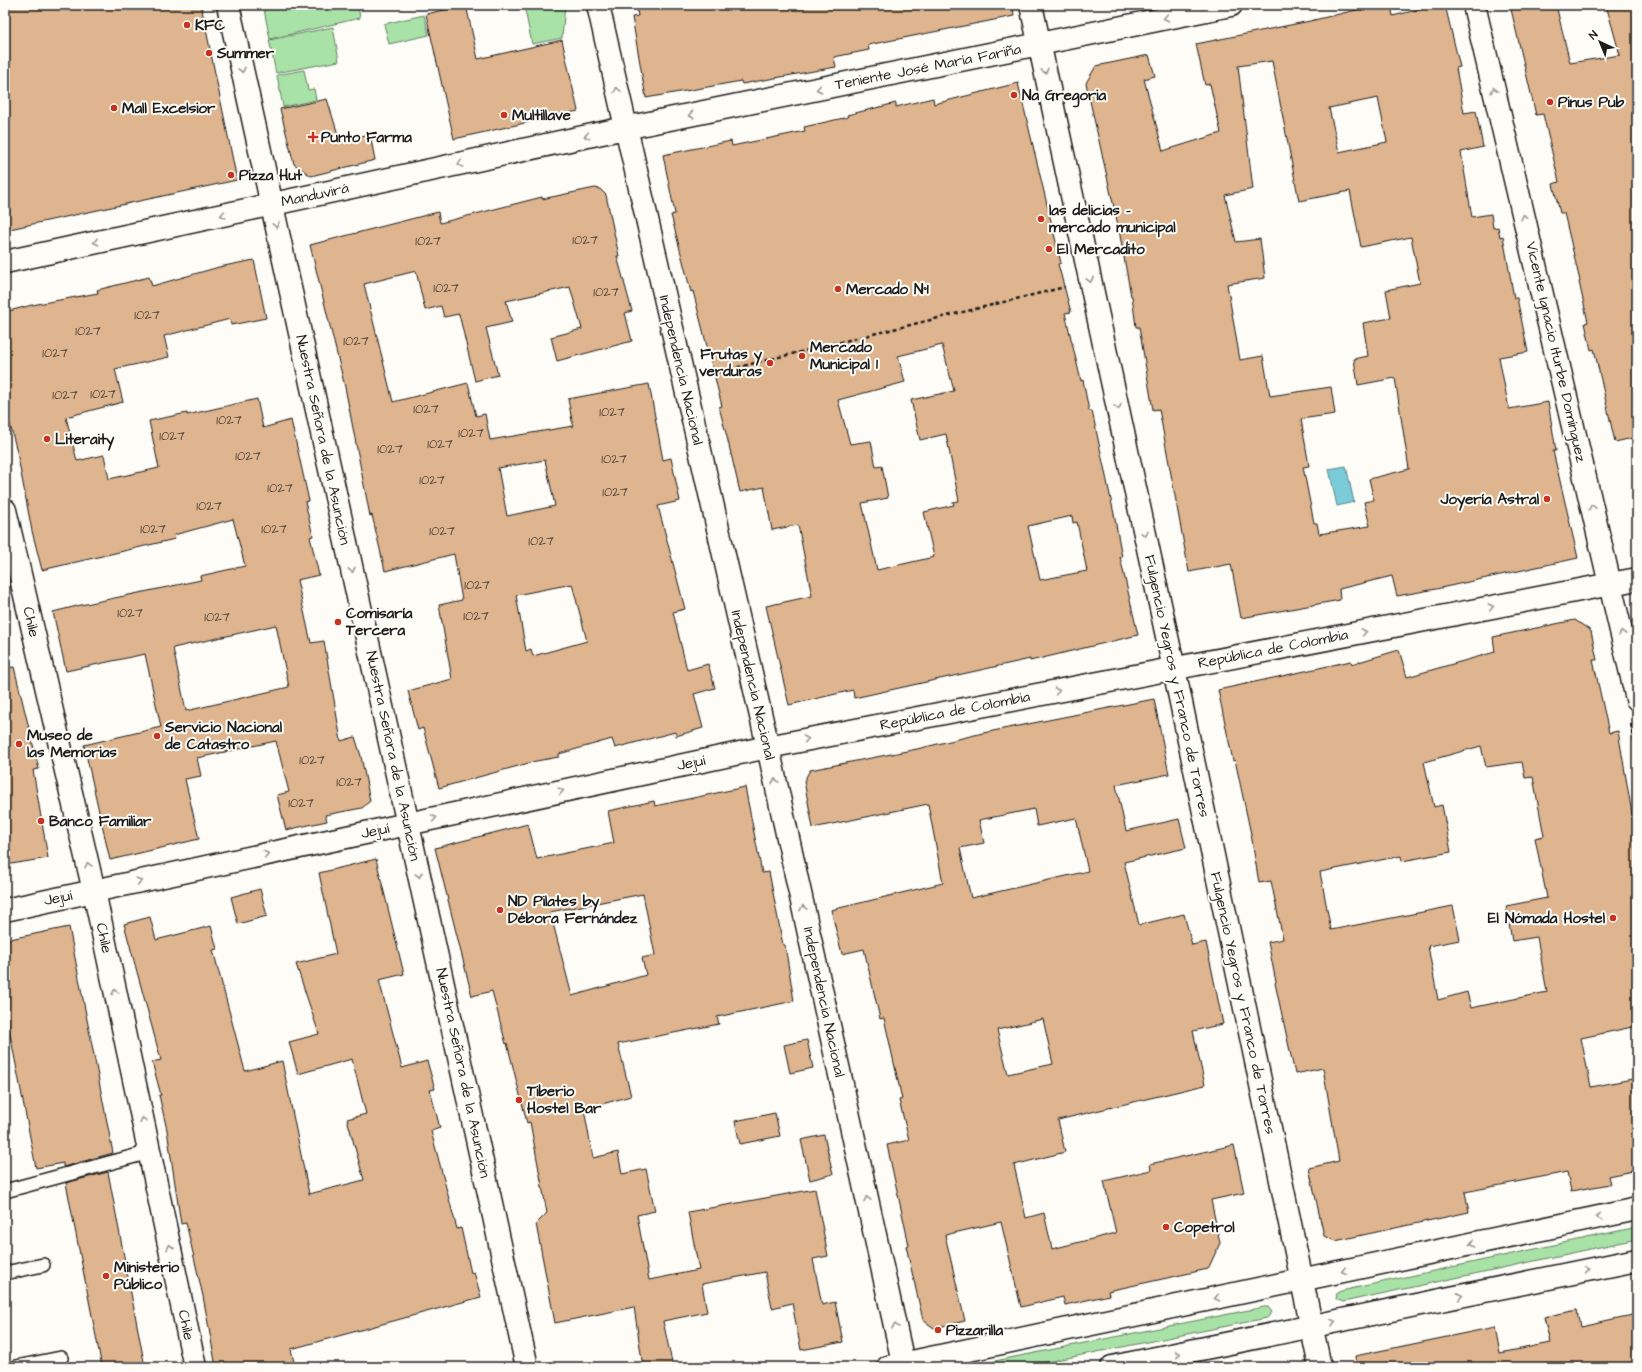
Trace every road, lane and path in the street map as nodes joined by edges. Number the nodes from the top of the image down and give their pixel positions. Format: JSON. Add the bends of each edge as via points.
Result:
{"nodes":[{"id":1,"x":228,"y":5,"type":"edge"},
{"id":2,"x":598,"y":5,"type":"edge"},
{"id":3,"x":1031,"y":5,"type":"edge"},
{"id":4,"x":1231,"y":5,"type":"edge"},
{"id":5,"x":1474,"y":5,"type":"edge"},
{"id":6,"x":1040,"y":44,"type":"junction"},
{"id":7,"x":625,"y":128,"type":"junction"},
{"id":8,"x":271,"y":204,"type":"junction"},
{"id":9,"x":5,"y":262,"type":"edge"},
{"id":10,"x":1090,"y":280,"type":"junction"},
{"id":11,"x":683,"y":381,"type":"junction"},
{"id":12,"x":5,"y":510,"type":"edge"},
{"id":13,"x":1637,"y":579,"type":"edge"},
{"id":14,"x":1611,"y":584,"type":"junction"},
{"id":15,"x":1174,"y":668,"type":"junction"},
{"id":16,"x":1637,"y":699,"type":"edge"},
{"id":17,"x":768,"y":747,"type":"junction"},
{"id":18,"x":408,"y":824,"type":"junction"},
{"id":19,"x":94,"y":891,"type":"junction"},
{"id":20,"x":5,"y":910,"type":"edge"},
{"id":21,"x":150,"y":1152,"type":"junction"},
{"id":22,"x":5,"y":1191,"type":"edge"},
{"id":23,"x":1637,"y":1209,"type":"edge"},
{"id":24,"x":1637,"y":1260,"type":"edge"},
{"id":25,"x":43,"y":1265,"type":"dead end"},
{"id":26,"x":5,"y":1273,"type":"edge"},
{"id":27,"x":1301,"y":1280,"type":"junction"},
{"id":28,"x":1311,"y":1326,"type":"junction"},
{"id":29,"x":62,"y":1358,"type":"dead end"},
{"id":30,"x":899,"y":1366,"type":"edge"},
{"id":31,"x":16,"y":1367,"type":"edge"},
{"id":32,"x":195,"y":1367,"type":"edge"},
{"id":33,"x":527,"y":1367,"type":"edge"},
{"id":34,"x":1112,"y":1367,"type":"edge"},
{"id":35,"x":1320,"y":1367,"type":"edge"}],
"edges":[{"from":1,"to":8,"type":"street","name":"Nuestra Señora de la Asunción","one_way":true},
{"from":7,"to":2,"type":"street","name":"Independencia Nacional","one_way":true},
{"from":3,"to":6,"type":"street","name":"Fulgencio Yegros y Franco de Torres"},
{"from":4,"to":6,"type":"street","name":"Teniente José María Fariña","one_way":true},
{"from":14,"to":5,"type":"street","name":"Vicente Ignacio Iturbe Domínguez","one_way":true},
{"from":6,"to":7,"type":"street","name":"Teniente José María Fariña","one_way":true},
{"from":6,"to":10,"type":"street","name":"Fulgencio Yegros y Franco de Torres","one_way":true},
{"from":7,"to":8,"type":"street","name":"Manduvirá","one_way":true},
{"from":7,"to":11,"type":"street","name":"Independencia Nacional"},
{"from":8,"to":9,"type":"street","name":"Manduvirá","one_way":true},
{"from":8,"to":18,"type":"street","name":"Nuestra Señora de la Asunción","one_way":true},
{"from":10,"to":11,"type":"path"},
{"from":10,"to":15,"type":"street","name":"Fulgencio Yegros y Franco de Torres","one_way":true},
{"from":11,"to":17,"type":"street","name":"Independencia Nacional"},
{"from":19,"to":12,"type":"street","name":"Chile","one_way":true},
{"from":13,"to":14,"type":"street","name":"República de Colombia"},
{"from":15,"to":14,"type":"street","name":"República de Colombia","one_way":true},
{"from":16,"to":14,"type":"street","name":"Vicente Ignacio Iturbe Domínguez","one_way":true},
{"from":17,"to":15,"type":"street","name":"República de Colombia","one_way":true},
{"from":15,"to":27,"type":"street","name":"Fulgencio Yegros y Franco de Torres"},
{"from":18,"to":17,"type":"street","name":"Jejuí","one_way":true},
{"from":30,"to":17,"type":"street","name":"Independencia Nacional","one_way":true},
{"from":19,"to":18,"type":"street","name":"Jejuí","one_way":true},
{"from":18,"to":33,"type":"street","name":"Nuestra Señora de la Asunción","one_way":true},
{"from":19,"to":20,"type":"street","name":"Jejuí"},
{"from":21,"to":19,"type":"street","name":"Chile","one_way":true},
{"from":21,"to":22,"type":"lane"},
{"from":32,"to":21,"type":"street","name":"Chile","one_way":true},
{"from":23,"to":27,"type":"street","one_way":true},
{"from":28,"to":24,"type":"street","one_way":true},
{"from":25,"to":26,"type":"lane"},
{"from":27,"to":28,"type":"street","name":"Fulgencio Yegros y Franco de Torres"},
{"from":27,"to":30,"type":"street","one_way":true},
{"from":34,"to":28,"type":"street","one_way":true},
{"from":28,"to":35,"type":"street","name":"Fulgencio Yegros y Franco de Torres"},
{"from":29,"to":31,"type":"lane"}]}
